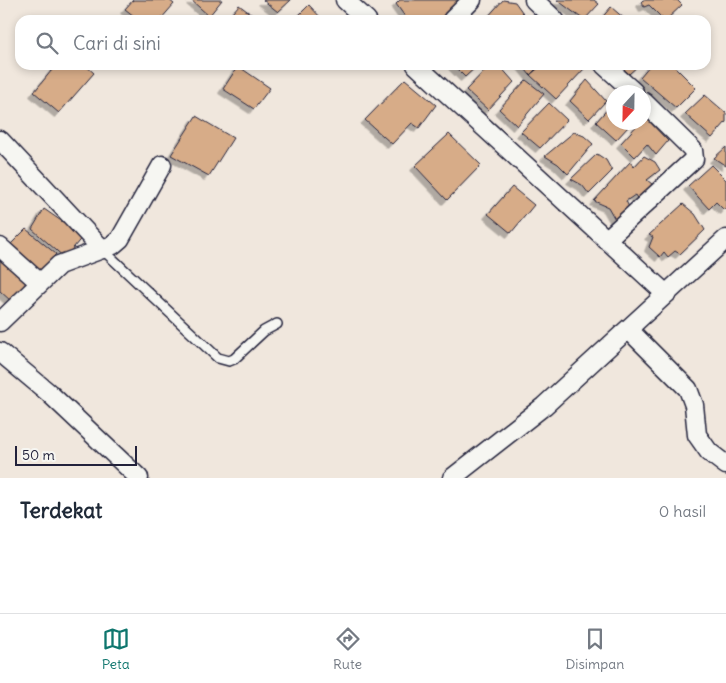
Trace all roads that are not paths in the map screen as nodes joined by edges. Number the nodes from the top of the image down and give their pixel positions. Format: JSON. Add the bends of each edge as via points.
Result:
{"nodes":[{"id":1,"x":345,"y":0,"type":"edge"},
{"id":2,"x":472,"y":0,"type":"edge"},
{"id":3,"x":534,"y":0,"type":"edge"},
{"id":4,"x":362,"y":15,"type":"edge"},
{"id":5,"x":457,"y":15,"type":"edge"},
{"id":6,"x":550,"y":15,"type":"edge"},
{"id":7,"x":421,"y":70,"type":"edge"},
{"id":8,"x":610,"y":70,"type":"edge"},
{"id":9,"x":626,"y":85,"type":"edge"},
{"id":10,"x":651,"y":109,"type":"edge"},
{"id":11,"x":0,"y":140,"type":"edge"},
{"id":12,"x":162,"y":165,"type":"dead end"},
{"id":13,"x":726,"y":239,"type":"edge"},
{"id":14,"x":606,"y":240,"type":"junction"},
{"id":15,"x":0,"y":247,"type":"edge"},
{"id":16,"x":102,"y":249,"type":"junction"},
{"id":17,"x":39,"y":282,"type":"junction"},
{"id":18,"x":666,"y":294,"type":"junction"},
{"id":19,"x":0,"y":322,"type":"edge"},
{"id":20,"x":277,"y":324,"type":"dead end"},
{"id":21,"x":629,"y":330,"type":"junction"},
{"id":22,"x":0,"y":352,"type":"edge"},
{"id":23,"x":726,"y":465,"type":"edge"},
{"id":24,"x":139,"y":478,"type":"edge"},
{"id":25,"x":454,"y":478,"type":"edge"}],
"edges":[{"from":1,"to":4,"type":"street"},
{"from":2,"to":5,"type":"street"},
{"from":3,"to":6,"type":"street"},
{"from":7,"to":14,"type":"street"},
{"from":8,"to":9,"type":"street"},
{"from":10,"to":14,"type":"street","via":[[693,150],[694,160]]},
{"from":11,"to":16,"type":"street"},
{"from":12,"to":16,"type":"street","via":[[120,238]]},
{"from":13,"to":18,"type":"street"},
{"from":14,"to":18,"type":"street"},
{"from":15,"to":17,"type":"street"},
{"from":16,"to":17,"type":"street","via":[[60,265]]},
{"from":16,"to":20,"type":"lane","via":[[218,358],[234,359]]},
{"from":17,"to":19,"type":"street"},
{"from":18,"to":21,"type":"street"},
{"from":21,"to":23,"type":"street","via":[[688,389],[694,405],[697,435],[709,452]]},
{"from":21,"to":25,"type":"street","via":[[544,406]]},
{"from":22,"to":24,"type":"street","via":[[49,393]]}]}
